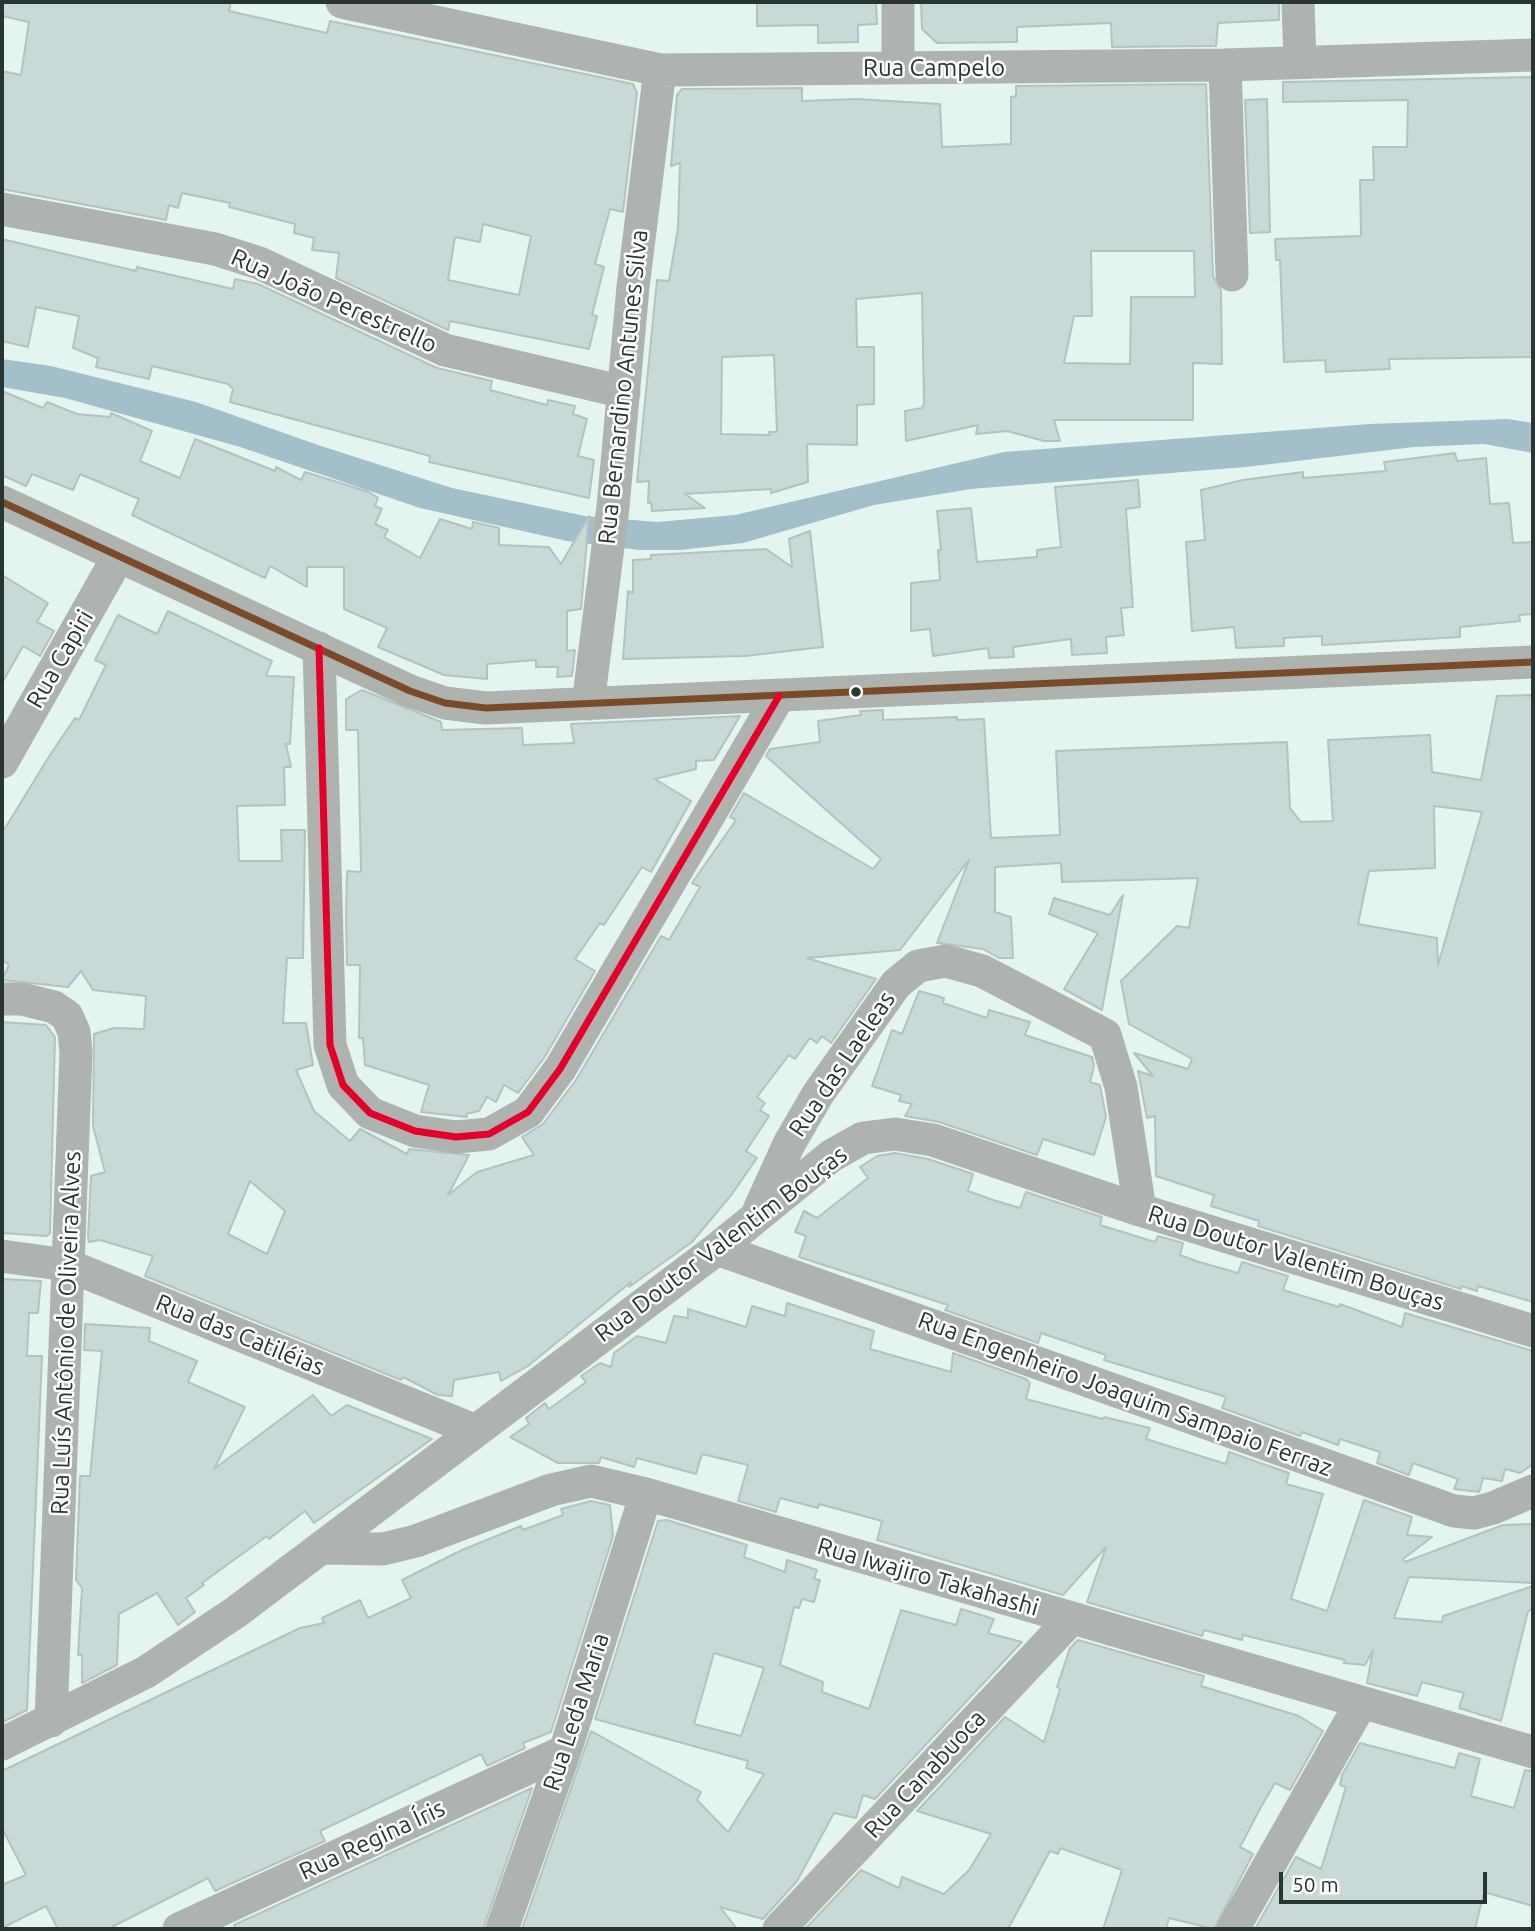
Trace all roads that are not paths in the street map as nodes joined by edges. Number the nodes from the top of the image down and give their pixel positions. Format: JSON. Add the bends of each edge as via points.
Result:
{"nodes":[{"id":1,"x":341,"y":2,"type":"edge"},
{"id":2,"x":898,"y":2,"type":"edge"},
{"id":3,"x":1298,"y":2,"type":"edge"},
{"id":4,"x":468,"y":14,"type":"edge"},
{"id":5,"x":1533,"y":55,"type":"edge"},
{"id":6,"x":1300,"y":62,"type":"junction"},
{"id":7,"x":1225,"y":65,"type":"junction"},
{"id":8,"x":898,"y":68,"type":"junction"},
{"id":9,"x":660,"y":70,"type":"junction"},
{"id":10,"x":2,"y":209,"type":"edge"},
{"id":11,"x":1232,"y":275,"type":"dead end"},
{"id":12,"x":624,"y":391,"type":"junction"},
{"id":13,"x":2,"y":502,"type":"edge"},
{"id":14,"x":118,"y":557,"type":"junction"},
{"id":15,"x":319,"y":648,"type":"junction"},
{"id":16,"x":1533,"y":662,"type":"edge"},
{"id":17,"x":779,"y":696,"type":"junction"},
{"id":18,"x":588,"y":704,"type":"junction"},
{"id":19,"x":2,"y":761,"type":"edge"},
{"id":20,"x":2,"y":999,"type":"edge"},
{"id":21,"x":1140,"y":1210,"type":"junction"},
{"id":22,"x":757,"y":1214,"type":"junction"},
{"id":23,"x":717,"y":1249,"type":"junction"},
{"id":24,"x":2,"y":1256,"type":"edge"},
{"id":25,"x":67,"y":1265,"type":"junction"},
{"id":26,"x":1533,"y":1331,"type":"edge"},
{"id":27,"x":474,"y":1430,"type":"junction"},
{"id":28,"x":1533,"y":1491,"type":"edge"},
{"id":29,"x":646,"y":1494,"type":"junction"},
{"id":30,"x":323,"y":1548,"type":"junction"},
{"id":31,"x":1071,"y":1619,"type":"junction"},
{"id":32,"x":1361,"y":1703,"type":"junction"},
{"id":33,"x":51,"y":1721,"type":"junction"},
{"id":34,"x":2,"y":1744,"type":"edge"},
{"id":35,"x":565,"y":1751,"type":"junction"},
{"id":36,"x":1533,"y":1752,"type":"edge"},
{"id":37,"x":179,"y":1929,"type":"edge"},
{"id":38,"x":502,"y":1929,"type":"edge"},
{"id":39,"x":779,"y":1929,"type":"edge"},
{"id":40,"x":1233,"y":1929,"type":"edge"}],
"edges":[{"from":1,"to":4,"type":"street","name":"Rua Campelo"},
{"from":2,"to":8,"type":"street"},
{"from":3,"to":6,"type":"street"},
{"from":4,"to":9,"type":"street","name":"Rua Campelo"},
{"from":5,"to":6,"type":"street","name":"Rua Campelo"},
{"from":6,"to":7,"type":"street","name":"Rua Campelo"},
{"from":7,"to":8,"type":"street","name":"Rua Campelo"},
{"from":7,"to":11,"type":"street"},
{"from":8,"to":9,"type":"street","name":"Rua Campelo"},
{"from":9,"to":12,"type":"street","name":"Rua Bernardino Antunes Silva"},
{"from":10,"to":12,"type":"street","name":"Rua João Perestrello","via":[[215,249],[259,262],[445,350]]},
{"from":12,"to":18,"type":"street","name":"Rua Bernardino Antunes Silva"},
{"from":13,"to":14,"type":"street"},
{"from":14,"to":15,"type":"street"},
{"from":14,"to":19,"type":"street","name":"Rua Capiri"},
{"from":15,"to":17,"type":"street","via":[[330,1045],[343,1085],[370,1113],[415,1131],[456,1137],[489,1134],[528,1112],[560,1069]]},
{"from":15,"to":18,"type":"street","via":[[445,703],[486,708]]},
{"from":16,"to":17,"type":"street"},
{"from":17,"to":18,"type":"street"},
{"from":20,"to":25,"type":"street","name":"Rua Luís Antônio de Oliveira Alves","via":[[54,1007],[67,1016],[74,1032],[77,1087]]},
{"from":21,"to":22,"type":"street","name":"Rua Doutor Valentim Bouças","via":[[933,1140],[895,1134],[863,1138],[831,1156]]},
{"from":21,"to":22,"type":"street","name":"Rua das Laeleas","via":[[1121,1087],[1105,1035],[982,971],[946,961],[918,966],[896,984],[818,1094]]},
{"from":21,"to":26,"type":"street","name":"Rua Doutor Valentim Bouças"},
{"from":22,"to":23,"type":"street","name":"Rua Doutor Valentim Bouças"},
{"from":23,"to":27,"type":"street","name":"Rua Doutor Valentim Bouças"},
{"from":23,"to":28,"type":"street","name":"Rua Engenheiro Joaquim Sampaio Ferraz","via":[[1454,1511],[1474,1513]]},
{"from":24,"to":25,"type":"street","name":"Rua das Catiléias"},
{"from":25,"to":27,"type":"street","name":"Rua das Catiléias"},
{"from":25,"to":33,"type":"street","name":"Rua Luís Antônio de Oliveira Alves"},
{"from":27,"to":30,"type":"street","name":"Rua Doutor Valentim Bouças"},
{"from":29,"to":30,"type":"street","name":"Rua Iwajiro Takahashi","via":[[591,1481],[551,1490],[404,1544],[351,1551]]},
{"from":29,"to":31,"type":"street","name":"Rua Iwajiro Takahashi"},
{"from":29,"to":35,"type":"street","name":"Rua Leda Maria"},
{"from":30,"to":33,"type":"street","name":"Rua Doutor Valentim Bouças","via":[[146,1672]]},
{"from":31,"to":32,"type":"street","name":"Rua Iwajiro Takahashi"},
{"from":31,"to":39,"type":"street","name":"Rua Canabuoca"},
{"from":32,"to":36,"type":"street","name":"Rua Iwajiro Takahashi"},
{"from":32,"to":40,"type":"street"},
{"from":33,"to":34,"type":"street","name":"Rua Doutor Valentim Bouças"},
{"from":35,"to":37,"type":"street","name":"Rua Regina Íris"},
{"from":35,"to":38,"type":"street","name":"Rua Leda Maria"}]}
